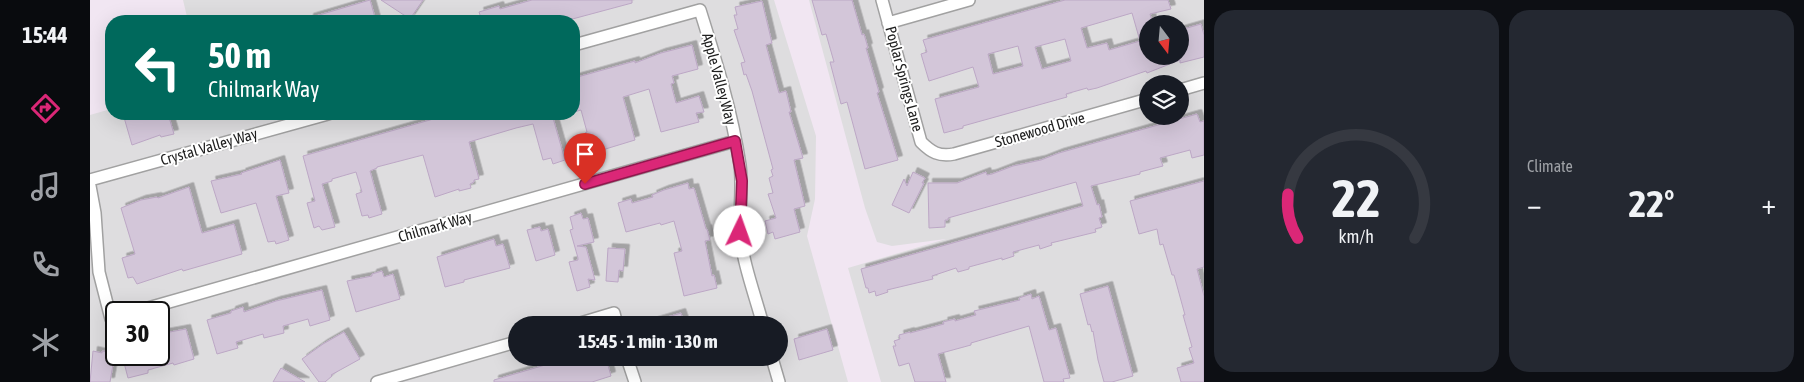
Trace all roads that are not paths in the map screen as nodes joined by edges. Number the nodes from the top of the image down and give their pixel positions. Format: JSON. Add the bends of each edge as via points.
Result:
{"nodes":[{"id":1,"x":882,"y":0,"type":"edge"},
{"id":2,"x":969,"y":0,"type":"edge"},
{"id":3,"x":888,"y":23,"type":"junction"},
{"id":4,"x":580,"y":44,"type":"edge"},
{"id":5,"x":1204,"y":83,"type":"edge"},
{"id":6,"x":1189,"y":87,"type":"edge"},
{"id":7,"x":1139,"y":102,"type":"edge"},
{"id":8,"x":306,"y":120,"type":"edge"},
{"id":9,"x":735,"y":141,"type":"junction"},
{"id":10,"x":933,"y":152,"type":"joint"},
{"id":11,"x":90,"y":180,"type":"edge"},
{"id":12,"x":90,"y":186,"type":"edge"},
{"id":13,"x":108,"y":301,"type":"edge"},
{"id":14,"x":170,"y":302,"type":"edge"},
{"id":15,"x":604,"y":316,"type":"edge"},
{"id":16,"x":615,"y":316,"type":"edge"},
{"id":17,"x":761,"y":316,"type":"edge"},
{"id":18,"x":508,"y":344,"type":"edge"},
{"id":19,"x":630,"y":366,"type":"edge"},
{"id":20,"x":774,"y":366,"type":"edge"},
{"id":21,"x":377,"y":382,"type":"edge"},
{"id":22,"x":635,"y":382,"type":"edge"},
{"id":23,"x":778,"y":382,"type":"edge"}],
"edges":[{"from":1,"to":3,"type":"street","name":"Poplar Springs Lane"},
{"from":2,"to":3,"type":"street"},
{"from":3,"to":10,"type":"street","name":"Poplar Springs Lane","via":[[921,142]]},
{"from":4,"to":9,"type":"street","name":"Apple Valley Way","via":[[700,10],[724,88]]},
{"from":5,"to":6,"type":"street"},
{"from":7,"to":10,"type":"street","name":"Stonewood Drive","via":[[954,154],[945,156]]},
{"from":8,"to":11,"type":"street","name":"Crystal Valley Way"},
{"from":9,"to":14,"type":"street","name":"Chilmark Way"},
{"from":9,"to":17,"type":"street","name":"Apple Valley Way","via":[[742,181],[740,232]]},
{"from":12,"to":13,"type":"street","via":[[99,272]]},
{"from":15,"to":16,"type":"street","via":[[614,313]]},
{"from":18,"to":21,"type":"street"},
{"from":19,"to":22,"type":"street"},
{"from":20,"to":23,"type":"street"}]}
